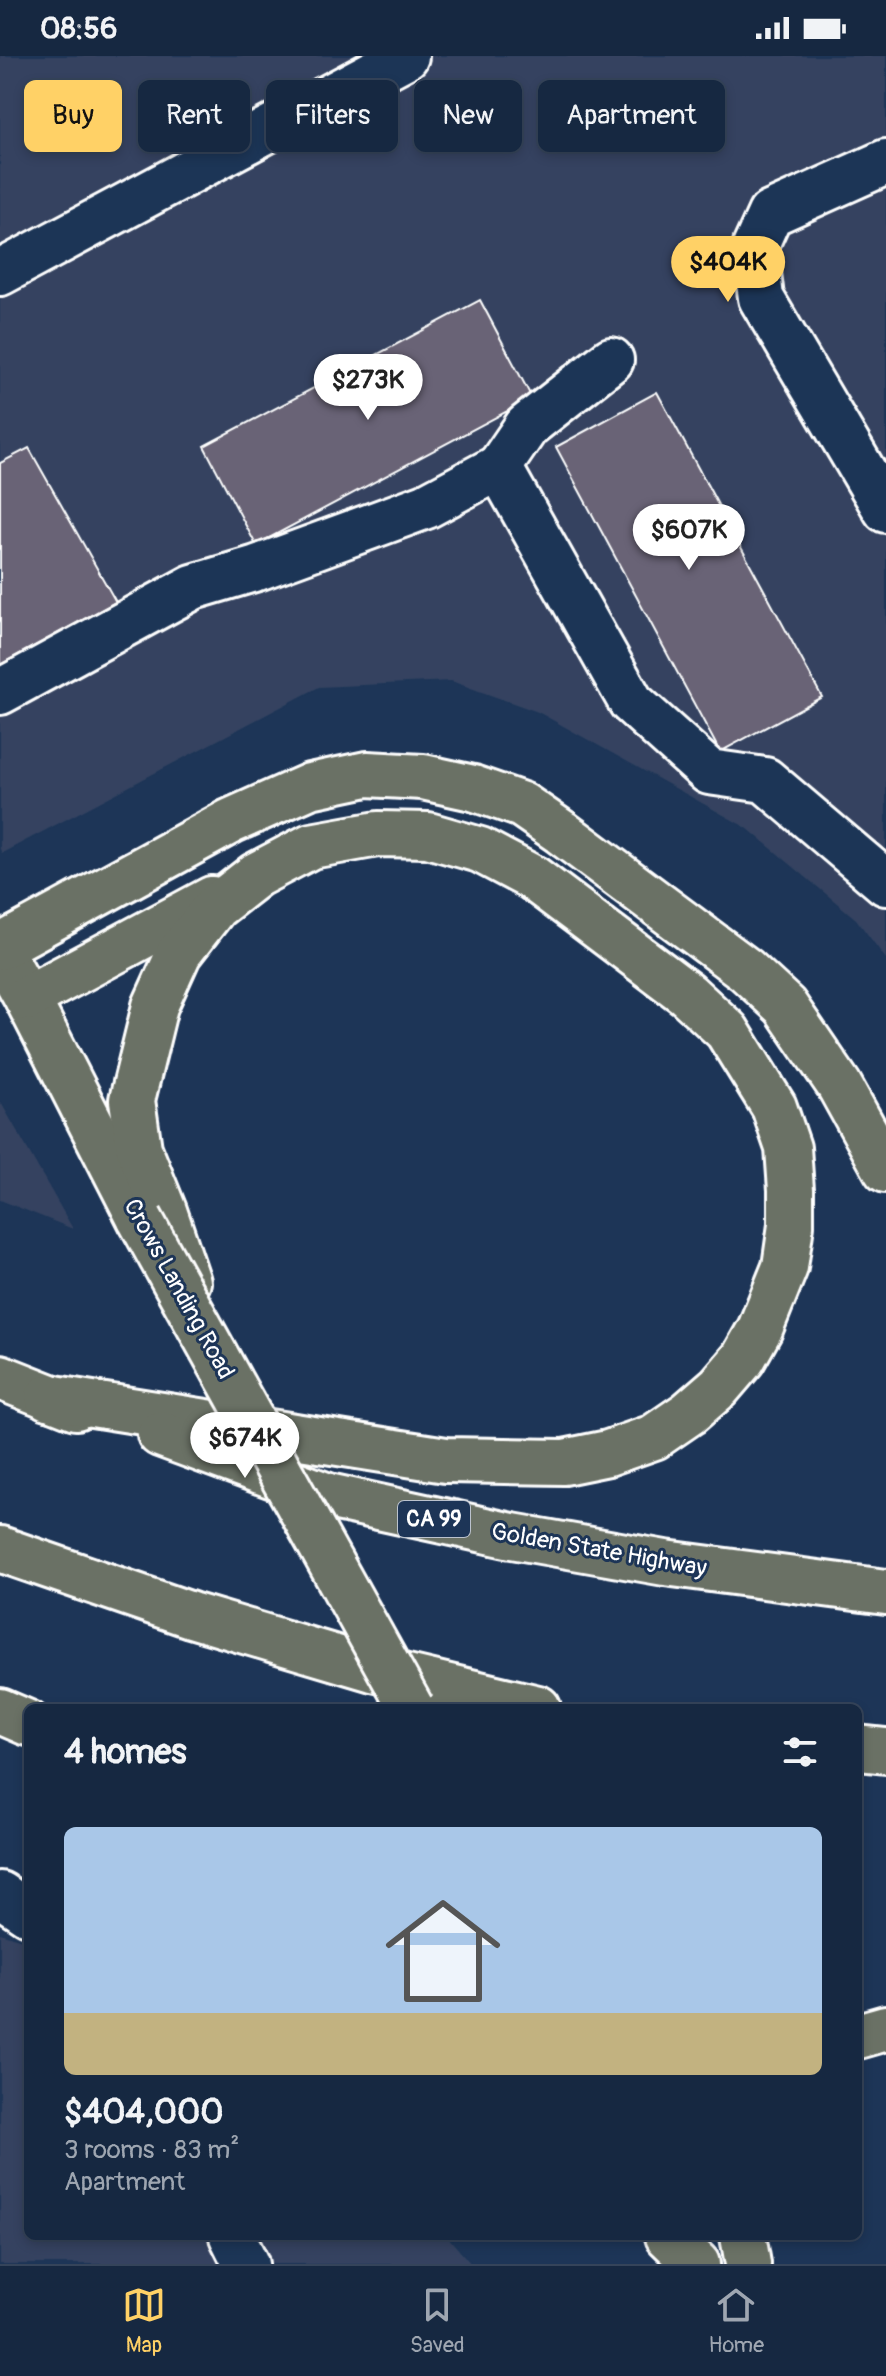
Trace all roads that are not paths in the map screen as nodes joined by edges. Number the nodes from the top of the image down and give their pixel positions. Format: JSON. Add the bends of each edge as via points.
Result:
{"nodes":[{"id":1,"x":406,"y":56,"type":"edge"},
{"id":2,"x":886,"y":162,"type":"edge"},
{"id":3,"x":0,"y":273,"type":"edge"},
{"id":4,"x":611,"y":360,"type":"dead end"},
{"id":5,"x":499,"y":467,"type":"junction"},
{"id":6,"x":886,"y":510,"type":"edge"},
{"id":7,"x":0,"y":692,"type":"edge"},
{"id":8,"x":256,"y":875,"type":"junction"},
{"id":9,"x":886,"y":883,"type":"edge"},
{"id":10,"x":0,"y":948,"type":"edge"},
{"id":11,"x":27,"y":998,"type":"junction"},
{"id":12,"x":886,"y":1170,"type":"edge"},
{"id":13,"x":152,"y":1215,"type":"junction"},
{"id":14,"x":0,"y":1377,"type":"edge"},
{"id":15,"x":48,"y":1397,"type":"junction"},
{"id":16,"x":0,"y":1549,"type":"edge"},
{"id":17,"x":886,"y":1592,"type":"edge"},
{"id":18,"x":409,"y":1704,"type":"edge"},
{"id":19,"x":521,"y":1704,"type":"edge"},
{"id":20,"x":0,"y":1711,"type":"edge"},
{"id":21,"x":24,"y":1721,"type":"edge"},
{"id":22,"x":862,"y":1748,"type":"edge"},
{"id":23,"x":886,"y":1751,"type":"edge"},
{"id":24,"x":0,"y":1894,"type":"edge"},
{"id":25,"x":24,"y":1910,"type":"edge"},
{"id":26,"x":886,"y":2028,"type":"edge"},
{"id":27,"x":862,"y":2035,"type":"edge"},
{"id":28,"x":234,"y":2240,"type":"edge"},
{"id":29,"x":672,"y":2240,"type":"edge"},
{"id":30,"x":701,"y":2240,"type":"edge"},
{"id":31,"x":744,"y":2240,"type":"edge"},
{"id":32,"x":246,"y":2264,"type":"edge"},
{"id":33,"x":697,"y":2264,"type":"edge"},
{"id":34,"x":714,"y":2264,"type":"edge"},
{"id":35,"x":748,"y":2264,"type":"edge"}],
"edges":[{"from":1,"to":3,"type":"street"},
{"from":2,"to":6,"type":"street","via":[[770,214],[755,247],[761,298]]},
{"from":4,"to":5,"type":"street","via":[[527,426]]},
{"from":5,"to":7,"type":"street","via":[[426,506],[193,587]]},
{"from":5,"to":9,"type":"street","via":[[631,702],[709,772],[765,780]]},
{"from":8,"to":11,"type":"main road"},
{"from":8,"to":13,"type":"main road","via":[[215,907],[179,953],[155,1006],[132,1100]]},
{"from":8,"to":15,"type":"main road","via":[[311,846],[378,834],[428,835],[480,850],[533,878],[687,994],[727,1031],[774,1107],[788,1148],[791,1225],[785,1267],[760,1329],[719,1387],[654,1437],[564,1462],[446,1460]]},
{"from":10,"to":11,"type":"main road","name":"Crows Landing Road"},
{"from":10,"to":12,"type":"main road","via":[[231,821],[310,786],[367,774],[423,777],[473,788],[522,805],[561,832],[746,970],[785,1006],[839,1085]]},
{"from":11,"to":13,"type":"main road","name":"Crows Landing Road"},
{"from":13,"to":18,"type":"main road","name":"Crows Landing Road","bridge":true,"via":[[207,1341]]},
{"from":14,"to":15,"type":"main road","name":"Golden State Highway","number":"CA 99"},
{"from":15,"to":17,"type":"main road","name":"Golden State Highway","number":"CA 99","via":[[328,1496],[665,1563]]},
{"from":16,"to":19,"type":"main road","via":[[191,1615],[373,1669]]},
{"from":20,"to":21,"type":"main road"},
{"from":22,"to":23,"type":"main road"},
{"from":24,"to":25,"type":"street"},
{"from":26,"to":27,"type":"main road"},
{"from":28,"to":32,"type":"street"},
{"from":29,"to":33,"type":"main road"},
{"from":30,"to":34,"type":"main road"},
{"from":31,"to":35,"type":"main road"}]}
